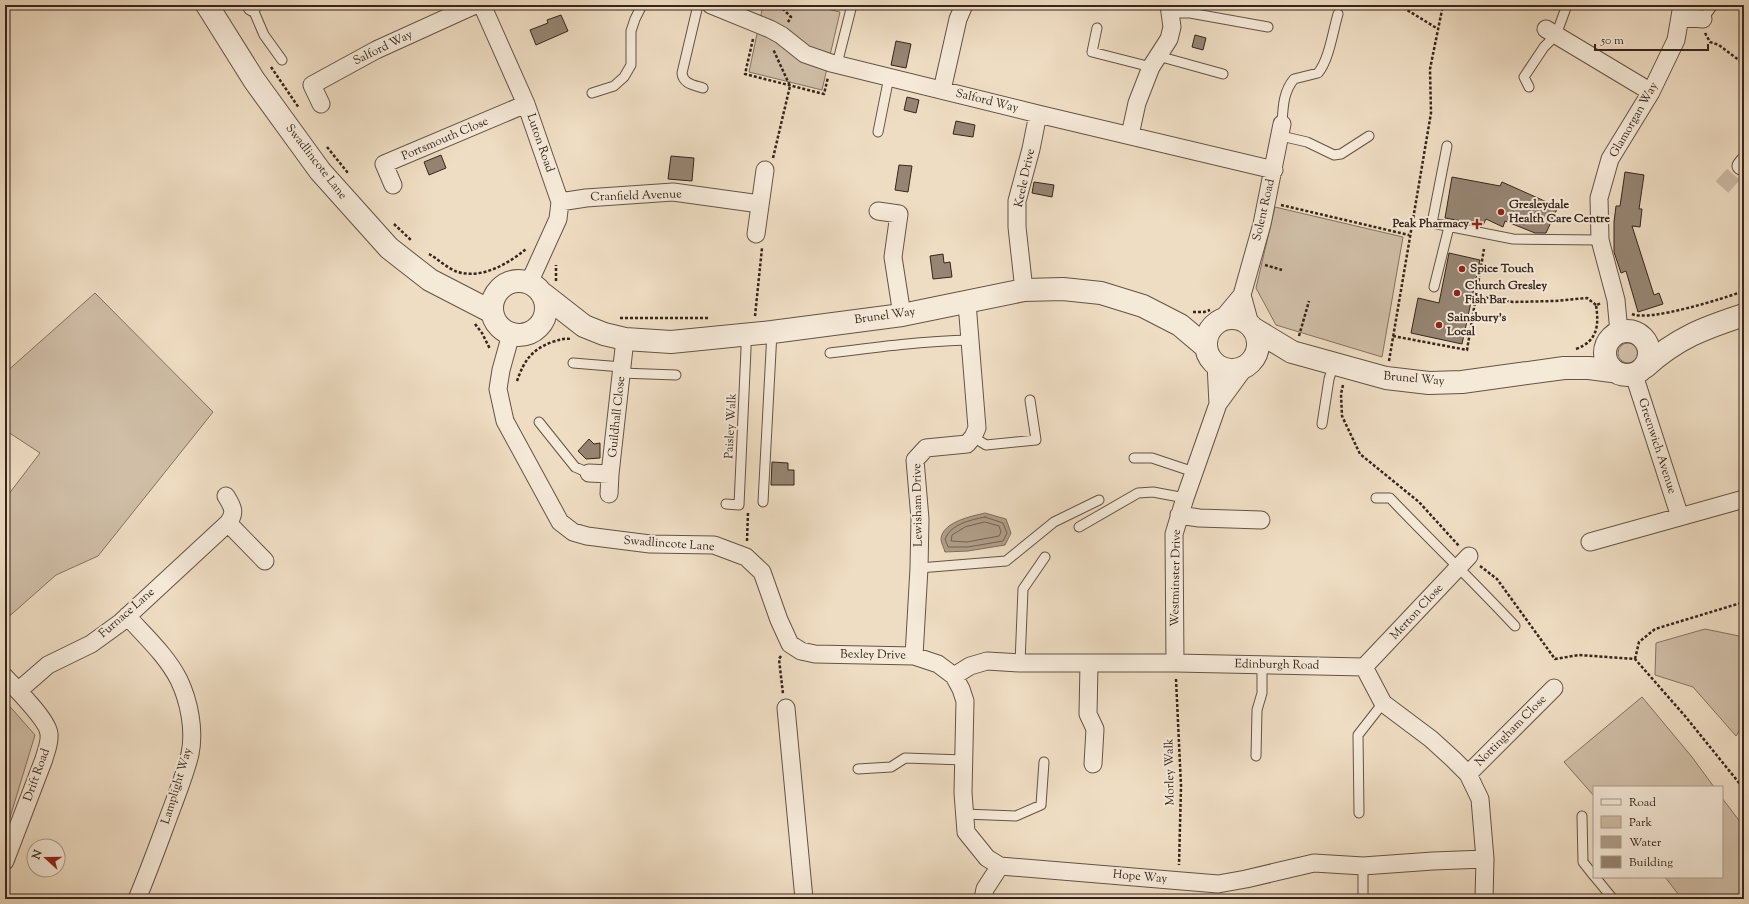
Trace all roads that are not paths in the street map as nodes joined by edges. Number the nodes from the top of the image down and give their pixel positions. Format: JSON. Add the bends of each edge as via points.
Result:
{"nodes":[{"id":1,"x":207,"y":5,"type":"edge"},
{"id":2,"x":475,"y":5,"type":"edge"},
{"id":3,"x":482,"y":5,"type":"edge"},
{"id":4,"x":642,"y":5,"type":"edge"},
{"id":5,"x":698,"y":5,"type":"edge"},
{"id":6,"x":712,"y":5,"type":"edge"},
{"id":7,"x":852,"y":5,"type":"edge"},
{"id":8,"x":964,"y":5,"type":"edge"},
{"id":9,"x":1567,"y":5,"type":"edge"},
{"id":10,"x":1713,"y":5,"type":"edge"},
{"id":11,"x":252,"y":6,"type":"edge"},
{"id":12,"x":1170,"y":9,"type":"edge"},
{"id":13,"x":1681,"y":11,"type":"edge"},
{"id":14,"x":1338,"y":14,"type":"dead end"},
{"id":15,"x":1704,"y":25,"type":"joint"},
{"id":16,"x":1268,"y":27,"type":"dead end"},
{"id":17,"x":1097,"y":28,"type":"dead end"},
{"id":18,"x":1551,"y":32,"type":"junction"},
{"id":19,"x":282,"y":60,"type":"dead end"},
{"id":20,"x":1155,"y":61,"type":"junction"},
{"id":21,"x":834,"y":63,"type":"junction"},
{"id":22,"x":1224,"y":74,"type":"dead end"},
{"id":23,"x":889,"y":77,"type":"junction"},
{"id":24,"x":1529,"y":87,"type":"dead end"},
{"id":25,"x":703,"y":88,"type":"dead end"},
{"id":26,"x":942,"y":90,"type":"junction"},
{"id":27,"x":1651,"y":92,"type":"junction"},
{"id":28,"x":592,"y":93,"type":"dead end"},
{"id":29,"x":321,"y":104,"type":"dead end"},
{"id":30,"x":526,"y":104,"type":"junction"},
{"id":31,"x":1038,"y":114,"type":"junction"},
{"id":32,"x":1282,"y":130,"type":"junction"},
{"id":33,"x":878,"y":132,"type":"dead end"},
{"id":34,"x":1130,"y":135,"type":"junction"},
{"id":35,"x":1369,"y":136,"type":"dead end"},
{"id":36,"x":1447,"y":146,"type":"dead end"},
{"id":37,"x":765,"y":170,"type":"road end"},
{"id":38,"x":1274,"y":170,"type":"junction"},
{"id":39,"x":393,"y":185,"type":"dead end"},
{"id":40,"x":560,"y":202,"type":"junction"},
{"id":41,"x":760,"y":204,"type":"junction"},
{"id":42,"x":878,"y":211,"type":"dead end"},
{"id":43,"x":1449,"y":226,"type":"junction"},
{"id":44,"x":756,"y":234,"type":"road end"},
{"id":45,"x":1600,"y":240,"type":"junction"},
{"id":46,"x":450,"y":282,"type":"junction"},
{"id":47,"x":504,"y":286,"type":"junction"},
{"id":48,"x":1434,"y":287,"type":"dead end"},
{"id":49,"x":536,"y":289,"type":"junction"},
{"id":50,"x":1024,"y":290,"type":"junction"},
{"id":51,"x":1242,"y":295,"type":"junction"},
{"id":52,"x":967,"y":303,"type":"junction"},
{"id":53,"x":492,"y":312,"type":"junction"},
{"id":54,"x":902,"y":315,"type":"junction"},
{"id":55,"x":1744,"y":315,"type":"edge"},
{"id":56,"x":1219,"y":321,"type":"junction"},
{"id":57,"x":1718,"y":324,"type":"junction"},
{"id":58,"x":1180,"y":325,"type":"junction"},
{"id":59,"x":584,"y":326,"type":"junction"},
{"id":60,"x":1252,"y":326,"type":"junction"},
{"id":61,"x":750,"y":327,"type":"junction"},
{"id":62,"x":538,"y":328,"type":"junction"},
{"id":63,"x":772,"y":332,"type":"junction"},
{"id":64,"x":511,"y":334,"type":"junction"},
{"id":65,"x":1620,"y":335,"type":"junction"},
{"id":66,"x":625,"y":339,"type":"junction"},
{"id":67,"x":970,"y":340,"type":"junction"},
{"id":68,"x":1298,"y":340,"type":"junction"},
{"id":69,"x":830,"y":353,"type":"dead end"},
{"id":70,"x":1211,"y":356,"type":"junction"},
{"id":71,"x":1566,"y":360,"type":"junction"},
{"id":72,"x":573,"y":363,"type":"dead end"},
{"id":73,"x":1248,"y":364,"type":"junction"},
{"id":74,"x":1340,"y":365,"type":"junction"},
{"id":75,"x":622,"y":370,"type":"junction"},
{"id":76,"x":1612,"y":371,"type":"junction"},
{"id":77,"x":1640,"y":371,"type":"junction"},
{"id":78,"x":676,"y":375,"type":"dead end"},
{"id":79,"x":1030,"y":400,"type":"dead end"},
{"id":80,"x":1218,"y":404,"type":"junction"},
{"id":81,"x":539,"y":422,"type":"dead end"},
{"id":82,"x":1322,"y":424,"type":"dead end"},
{"id":83,"x":973,"y":437,"type":"junction"},
{"id":84,"x":1134,"y":458,"type":"dead end"},
{"id":85,"x":1194,"y":472,"type":"junction"},
{"id":86,"x":589,"y":473,"type":"joint"},
{"id":87,"x":610,"y":474,"type":"junction"},
{"id":88,"x":609,"y":494,"type":"dead end"},
{"id":89,"x":226,"y":496,"type":"dead end"},
{"id":90,"x":1185,"y":498,"type":"junction"},
{"id":91,"x":1376,"y":498,"type":"dead end"},
{"id":92,"x":1744,"y":499,"type":"edge"},
{"id":93,"x":1100,"y":500,"type":"dead end"},
{"id":94,"x":763,"y":502,"type":"dead end"},
{"id":95,"x":726,"y":504,"type":"dead end"},
{"id":96,"x":1179,"y":515,"type":"junction"},
{"id":97,"x":1680,"y":517,"type":"junction"},
{"id":98,"x":1261,"y":520,"type":"dead end"},
{"id":99,"x":228,"y":523,"type":"junction"},
{"id":100,"x":1079,"y":527,"type":"dead end"},
{"id":101,"x":1590,"y":542,"type":"dead end"},
{"id":102,"x":1045,"y":558,"type":"dead end"},
{"id":103,"x":265,"y":560,"type":"dead end"},
{"id":104,"x":1464,"y":561,"type":"junction"},
{"id":105,"x":919,"y":568,"type":"junction"},
{"id":106,"x":127,"y":616,"type":"junction"},
{"id":107,"x":1515,"y":626,"type":"dead end"},
{"id":108,"x":790,"y":644,"type":"joint"},
{"id":109,"x":914,"y":656,"type":"junction"},
{"id":110,"x":1020,"y":663,"type":"junction"},
{"id":111,"x":1089,"y":664,"type":"junction"},
{"id":112,"x":1175,"y":664,"type":"junction"},
{"id":113,"x":1262,"y":665,"type":"junction"},
{"id":114,"x":1364,"y":667,"type":"junction"},
{"id":115,"x":954,"y":676,"type":"junction"},
{"id":116,"x":5,"y":677,"type":"edge"},
{"id":117,"x":1554,"y":688,"type":"dead end"},
{"id":118,"x":18,"y":691,"type":"junction"},
{"id":119,"x":1383,"y":703,"type":"junction"},
{"id":120,"x":786,"y":708,"type":"road end"},
{"id":121,"x":1256,"y":756,"type":"dead end"},
{"id":122,"x":964,"y":760,"type":"junction"},
{"id":123,"x":1044,"y":762,"type":"dead end"},
{"id":124,"x":1093,"y":764,"type":"dead end"},
{"id":125,"x":858,"y":769,"type":"dead end"},
{"id":126,"x":1468,"y":774,"type":"junction"},
{"id":127,"x":1359,"y":813,"type":"dead end"},
{"id":128,"x":964,"y":814,"type":"junction"},
{"id":129,"x":1582,"y":816,"type":"dead end"},
{"id":130,"x":1485,"y":859,"type":"junction"},
{"id":131,"x":5,"y":861,"type":"edge"},
{"id":132,"x":1000,"y":866,"type":"junction"},
{"id":133,"x":1363,"y":866,"type":"junction"},
{"id":134,"x":1593,"y":874,"type":"edge"},
{"id":135,"x":1597,"y":878,"type":"edge"},
{"id":136,"x":137,"y":899,"type":"edge"},
{"id":137,"x":804,"y":899,"type":"edge"},
{"id":138,"x":983,"y":899,"type":"edge"},
{"id":139,"x":1363,"y":899,"type":"edge"},
{"id":140,"x":1484,"y":899,"type":"edge"},
{"id":141,"x":1613,"y":899,"type":"edge"}],
"edges":[{"from":1,"to":46,"type":"street","name":"Swadlincote Lane","via":[[254,80],[320,171],[389,248],[430,280]]},
{"from":2,"to":29,"type":"street","name":"Salford Way","via":[[376,50],[312,85]]},
{"from":3,"to":30,"type":"street","name":"Luton Road"},
{"from":4,"to":28,"type":"lane","via":[[631,31],[631,65],[624,77],[614,86]]},
{"from":5,"to":25,"type":"lane","via":[[682,74],[686,82]]},
{"from":6,"to":21,"type":"street","name":"Salford Way","via":[[781,36],[805,54]]},
{"from":7,"to":21,"type":"lane"},
{"from":8,"to":26,"type":"street","via":[[958,19]]},
{"from":9,"to":18,"type":"lane"},
{"from":10,"to":15,"type":"lane"},
{"from":11,"to":19,"type":"lane","via":[[264,34]]},
{"from":12,"to":16,"type":"lane"},
{"from":12,"to":20,"type":"street","via":[[1172,27]]},
{"from":13,"to":15,"type":"street"},
{"from":13,"to":27,"type":"street","name":"Glamorgan Way","via":[[1676,40]]},
{"from":14,"to":32,"type":"lane","via":[[1321,70],[1294,79],[1287,89]]},
{"from":17,"to":20,"type":"lane","via":[[1092,52]]},
{"from":18,"to":24,"type":"lane","via":[[1524,77]]},
{"from":18,"to":27,"type":"street"},
{"from":20,"to":22,"type":"lane"},
{"from":20,"to":34,"type":"street","via":[[1137,103]]},
{"from":21,"to":23,"type":"street","name":"Salford Way"},
{"from":23,"to":26,"type":"street","name":"Salford Way"},
{"from":23,"to":33,"type":"lane"},
{"from":26,"to":31,"type":"street","name":"Salford Way"},
{"from":27,"to":45,"type":"street","name":"Glamorgan Way","via":[[1610,160],[1599,198]]},
{"from":30,"to":39,"type":"street","name":"Portsmouth Close","via":[[384,164]]},
{"from":30,"to":40,"type":"street","name":"Luton Road"},
{"from":31,"to":34,"type":"street","name":"Salford Way"},
{"from":31,"to":50,"type":"street","name":"Keele Drive","via":[[1017,201],[1017,227]]},
{"from":32,"to":35,"type":"lane","via":[[1334,155],[1341,154]]},
{"from":32,"to":38,"type":"street","name":"Solent Road"},
{"from":34,"to":38,"type":"street","name":"Salford Way"},
{"from":36,"to":43,"type":"lane","via":[[1432,223]]},
{"from":37,"to":41,"type":"street"},
{"from":38,"to":51,"type":"street","name":"Solent Road"},
{"from":40,"to":41,"type":"street","name":"Cranfield Avenue","via":[[673,192]]},
{"from":40,"to":49,"type":"street","name":"Luton Road","via":[[558,219]]},
{"from":41,"to":44,"type":"street"},
{"from":42,"to":54,"type":"street","via":[[899,214],[893,256]]},
{"from":43,"to":45,"type":"lane","via":[[1512,239]]},
{"from":43,"to":48,"type":"lane"},
{"from":45,"to":65,"type":"street","name":"Glamorgan Way","via":[[1616,300]]},
{"from":46,"to":47,"type":"street"},
{"from":46,"to":53,"type":"street","name":"Swadlincote Lane"},
{"from":47,"to":49,"type":"street","via":[[518,281]]},
{"from":47,"to":53,"type":"street","via":[[495,297]]},
{"from":49,"to":59,"type":"street","name":"Brunel Way"},
{"from":49,"to":62,"type":"street","via":[[546,302],[544,319]]},
{"from":50,"to":52,"type":"street","name":"Brunel Way"},
{"from":50,"to":58,"type":"street","name":"Brunel Way","via":[[1063,289],[1101,293],[1143,306]]},
{"from":51,"to":56,"type":"street","name":"Solent Road"},
{"from":51,"to":60,"type":"street"},
{"from":52,"to":54,"type":"street","name":"Brunel Way"},
{"from":52,"to":67,"type":"street"},
{"from":53,"to":64,"type":"street","via":[[500,328]]},
{"from":54,"to":63,"type":"street","name":"Brunel Way"},
{"from":55,"to":57,"type":"street"},
{"from":56,"to":58,"type":"street","name":"Brunel Way"},
{"from":56,"to":60,"type":"street","via":[[1237,318]]},
{"from":56,"to":70,"type":"street","via":[[1210,330],[1207,338]]},
{"from":57,"to":65,"type":"street","via":[[1683,332]]},
{"from":57,"to":77,"type":"street","via":[[1685,337],[1659,354]]},
{"from":58,"to":70,"type":"street","name":"Brunel Way"},
{"from":59,"to":62,"type":"street","name":"Brunel Way"},
{"from":59,"to":66,"type":"street","name":"Brunel Way"},
{"from":60,"to":68,"type":"street","name":"Brunel Way"},
{"from":60,"to":73,"type":"street","via":[[1258,337],[1259,346]]},
{"from":61,"to":63,"type":"street","name":"Brunel Way"},
{"from":61,"to":66,"type":"street","name":"Brunel Way","via":[[671,342]]},
{"from":61,"to":95,"type":"lane","name":"Paisley Walk","via":[[746,349],[739,505]]},
{"from":62,"to":64,"type":"street","via":[[524,335]]},
{"from":63,"to":94,"type":"lane"},
{"from":64,"to":108,"type":"street","name":"Swadlincote Lane","via":[[498,389],[505,421],[560,522],[573,532],[586,536],[650,544],[714,545],[746,557],[762,572]]},
{"from":65,"to":71,"type":"street","name":"Brunel Way","via":[[1587,359]]},
{"from":65,"to":76,"type":"street","via":[[1605,350],[1605,357]]},
{"from":65,"to":77,"type":"street","via":[[1640,335],[1648,346],[1650,353]]},
{"from":66,"to":75,"type":"street","name":"Guildhall Close"},
{"from":67,"to":69,"type":"lane","via":[[940,340]]},
{"from":67,"to":83,"type":"street","via":[[977,428]]},
{"from":68,"to":73,"type":"street","name":"Brunel Way"},
{"from":68,"to":74,"type":"street","name":"Brunel Way"},
{"from":70,"to":73,"type":"street","via":[[1228,370],[1236,370]]},
{"from":70,"to":80,"type":"street","name":"Westminster Drive"},
{"from":71,"to":74,"type":"street","name":"Brunel Way","via":[[1462,382],[1429,383],[1388,365]]},
{"from":71,"to":76,"type":"street","name":"Brunel Way","via":[[1589,368]]},
{"from":72,"to":75,"type":"lane"},
{"from":73,"to":80,"type":"street","name":"Westminster Drive"},
{"from":74,"to":82,"type":"lane","via":[[1329,379]]},
{"from":75,"to":78,"type":"lane"},
{"from":75,"to":87,"type":"street","name":"Guildhall Close"},
{"from":76,"to":77,"type":"street","via":[[1626,376]]},
{"from":77,"to":97,"type":"street","name":"Greenwich Avenue"},
{"from":79,"to":83,"type":"lane","via":[[1036,440],[986,445]]},
{"from":80,"to":85,"type":"street","name":"Westminster Drive"},
{"from":81,"to":86,"type":"lane","via":[[575,467]]},
{"from":83,"to":105,"type":"street","name":"Lewisham Drive","via":[[967,444],[926,448],[915,460],[920,519]]},
{"from":84,"to":85,"type":"lane","via":[[1152,458]]},
{"from":85,"to":90,"type":"street","name":"Westminster Drive"},
{"from":86,"to":87,"type":"street"},
{"from":87,"to":88,"type":"street","name":"Guildhall Close"},
{"from":89,"to":99,"type":"street","via":[[234,511]]},
{"from":90,"to":96,"type":"street","name":"Westminster Drive"},
{"from":90,"to":100,"type":"lane","via":[[1153,492],[1138,493]]},
{"from":91,"to":104,"type":"lane","via":[[1390,498],[1440,551]]},
{"from":92,"to":97,"type":"street"},
{"from":93,"to":105,"type":"lane","via":[[1054,522],[1006,561]]},
{"from":96,"to":98,"type":"street"},
{"from":96,"to":112,"type":"street","name":"Westminster Drive","via":[[1174,534]]},
{"from":97,"to":101,"type":"street"},
{"from":99,"to":103,"type":"street"},
{"from":99,"to":106,"type":"street","name":"Furnace Lane"},
{"from":102,"to":110,"type":"lane","via":[[1023,589]]},
{"from":104,"to":107,"type":"lane"},
{"from":104,"to":114,"type":"street","name":"Merton Close"},
{"from":105,"to":109,"type":"street","name":"Lewisham Drive"},
{"from":106,"to":118,"type":"street","name":"Furnace Lane","via":[[91,644],[48,665]]},
{"from":106,"to":136,"type":"street","name":"Lamplight Way","via":[[178,678],[190,716],[191,736],[190,753]]},
{"from":108,"to":109,"type":"street","name":"Bexley Drive","via":[[801,651],[815,654]]},
{"from":109,"to":115,"type":"street","name":"Bexley Drive","via":[[938,664]]},
{"from":110,"to":111,"type":"street","name":"Edinburgh Road"},
{"from":110,"to":115,"type":"street","name":"Edinburgh Road","via":[[987,661],[970,666]]},
{"from":111,"to":112,"type":"street","name":"Edinburgh Road"},
{"from":111,"to":124,"type":"street","via":[[1088,714],[1095,729]]},
{"from":112,"to":113,"type":"street","name":"Edinburgh Road"},
{"from":113,"to":114,"type":"street","name":"Edinburgh Road"},
{"from":113,"to":121,"type":"lane","via":[[1262,693],[1257,710]]},
{"from":114,"to":119,"type":"street"},
{"from":115,"to":122,"type":"street","via":[[965,701]]},
{"from":116,"to":118,"type":"street","name":"Drift Road"},
{"from":117,"to":126,"type":"street","name":"Nottingham Close"},
{"from":118,"to":131,"type":"street","name":"Drift Road","via":[[44,722],[50,735],[44,759]]},
{"from":119,"to":126,"type":"street","via":[[1431,739]]},
{"from":119,"to":127,"type":"lane","via":[[1358,735]]},
{"from":120,"to":137,"type":"street"},
{"from":122,"to":125,"type":"lane","via":[[905,758],[891,767]]},
{"from":122,"to":128,"type":"street"},
{"from":123,"to":128,"type":"lane","via":[[1041,806],[1016,816]]},
{"from":126,"to":130,"type":"street","via":[[1480,799]]},
{"from":128,"to":132,"type":"street","via":[[966,832],[987,858]]},
{"from":129,"to":134,"type":"lane","via":[[1583,862]]},
{"from":130,"to":133,"type":"street","name":"Hope Way"},
{"from":130,"to":140,"type":"street"},
{"from":132,"to":133,"type":"street","name":"Hope Way","via":[[1218,884],[1314,863]]},
{"from":132,"to":138,"type":"street","via":[[985,889]]},
{"from":133,"to":139,"type":"lane"},
{"from":135,"to":141,"type":"lane"}]}
